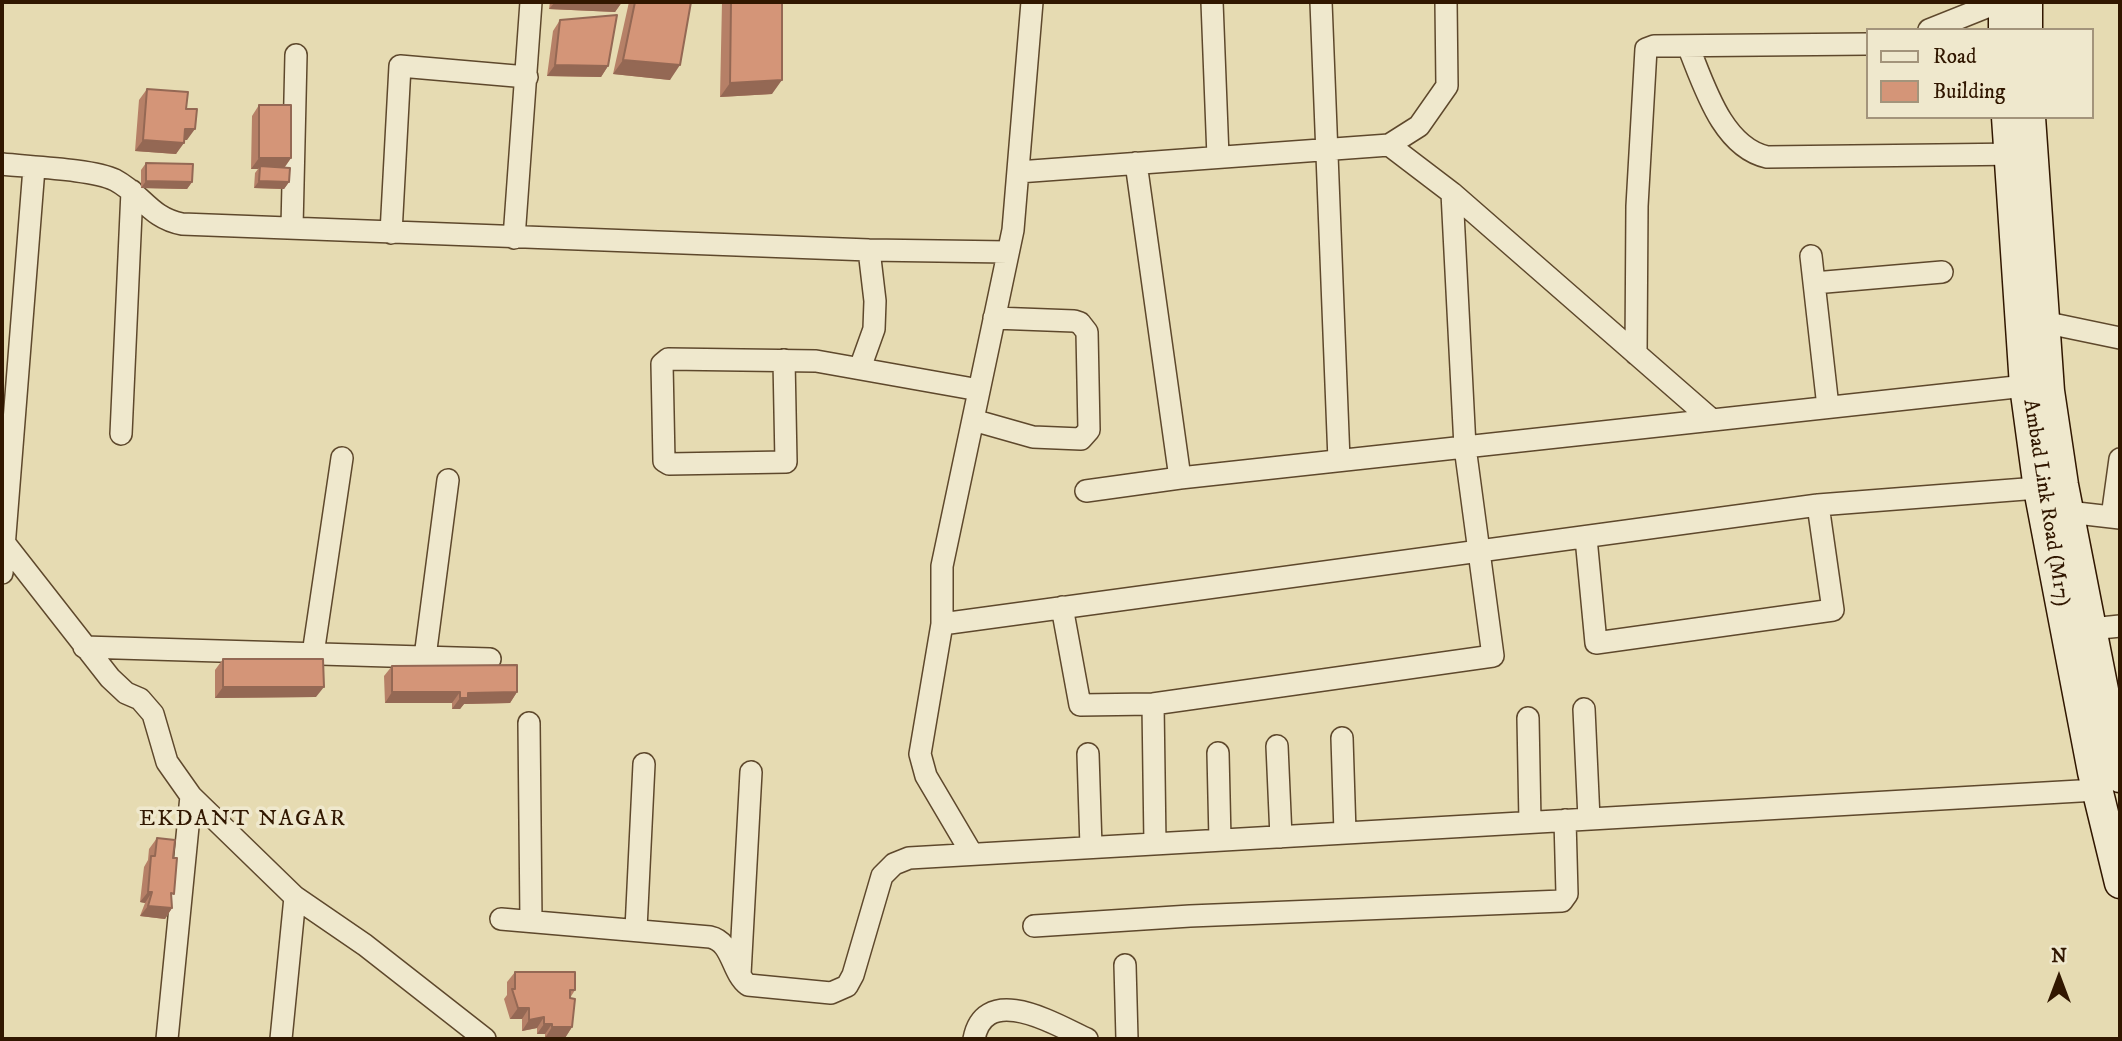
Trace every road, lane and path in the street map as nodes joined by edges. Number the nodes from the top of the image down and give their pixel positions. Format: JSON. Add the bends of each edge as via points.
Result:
{"nodes":[{"id":1,"x":531,"y":2,"type":"edge"},
{"id":2,"x":1032,"y":2,"type":"edge"},
{"id":3,"x":1212,"y":2,"type":"edge"},
{"id":4,"x":1321,"y":2,"type":"edge"},
{"id":5,"x":1446,"y":2,"type":"edge"},
{"id":6,"x":2001,"y":2,"type":"edge"},
{"id":7,"x":2027,"y":2,"type":"edge"},
{"id":8,"x":1934,"y":28,"type":"edge"},
{"id":9,"x":2004,"y":28,"type":"edge"},
{"id":10,"x":2027,"y":28,"type":"edge"},
{"id":11,"x":1867,"y":44,"type":"edge"},
{"id":12,"x":1688,"y":46,"type":"junction"},
{"id":13,"x":296,"y":55,"type":"dead end"},
{"id":14,"x":527,"y":77,"type":"junction"},
{"id":15,"x":2008,"y":119,"type":"edge"},
{"id":16,"x":2029,"y":119,"type":"edge"},
{"id":17,"x":1389,"y":145,"type":"junction"},
{"id":18,"x":1327,"y":149,"type":"junction"},
{"id":19,"x":2020,"y":154,"type":"junction"},
{"id":20,"x":1217,"y":158,"type":"junction"},
{"id":21,"x":1136,"y":163,"type":"junction"},
{"id":22,"x":2,"y":164,"type":"edge"},
{"id":23,"x":34,"y":168,"type":"junction"},
{"id":24,"x":1018,"y":172,"type":"junction"},
{"id":25,"x":132,"y":191,"type":"junction"},
{"id":26,"x":1452,"y":193,"type":"junction"},
{"id":27,"x":292,"y":227,"type":"junction"},
{"id":28,"x":391,"y":233,"type":"junction"},
{"id":29,"x":514,"y":238,"type":"junction"},
{"id":30,"x":869,"y":250,"type":"junction"},
{"id":31,"x":1008,"y":251,"type":"junction"},
{"id":32,"x":1811,"y":256,"type":"dead end"},
{"id":33,"x":1942,"y":272,"type":"dead end"},
{"id":34,"x":1814,"y":283,"type":"junction"},
{"id":35,"x":994,"y":318,"type":"junction"},
{"id":36,"x":2043,"y":322,"type":"junction"},
{"id":37,"x":2120,"y":338,"type":"edge"},
{"id":38,"x":1636,"y":354,"type":"junction"},
{"id":39,"x":784,"y":360,"type":"junction"},
{"id":40,"x":860,"y":368,"type":"junction"},
{"id":41,"x":2025,"y":386,"type":"junction"},
{"id":42,"x":979,"y":390,"type":"junction"},
{"id":43,"x":1828,"y":407,"type":"junction"},
{"id":44,"x":1712,"y":419,"type":"junction"},
{"id":45,"x":973,"y":420,"type":"junction"},
{"id":46,"x":121,"y":434,"type":"dead end"},
{"id":47,"x":1465,"y":447,"type":"junction"},
{"id":48,"x":342,"y":458,"type":"dead end"},
{"id":49,"x":2120,"y":459,"type":"edge"},
{"id":50,"x":1339,"y":460,"type":"junction"},
{"id":51,"x":1181,"y":478,"type":"junction"},
{"id":52,"x":448,"y":480,"type":"dead end"},
{"id":53,"x":1086,"y":491,"type":"dead end"},
{"id":54,"x":2054,"y":500,"type":"junction"},
{"id":55,"x":1818,"y":505,"type":"junction"},
{"id":56,"x":2116,"y":517,"type":"edge"},
{"id":57,"x":1586,"y":538,"type":"junction"},
{"id":58,"x":3,"y":540,"type":"edge"},
{"id":59,"x":1478,"y":553,"type":"junction"},
{"id":60,"x":2,"y":573,"type":"edge"},
{"id":61,"x":1062,"y":607,"type":"junction"},
{"id":62,"x":942,"y":624,"type":"junction"},
{"id":63,"x":2106,"y":627,"type":"edge"},
{"id":64,"x":84,"y":648,"type":"junction"},
{"id":65,"x":313,"y":654,"type":"junction"},
{"id":66,"x":425,"y":657,"type":"junction"},
{"id":67,"x":490,"y":659,"type":"dead end"},
{"id":68,"x":1153,"y":704,"type":"junction"},
{"id":69,"x":1584,"y":709,"type":"dead end"},
{"id":70,"x":2114,"y":710,"type":"edge"},
{"id":71,"x":1528,"y":718,"type":"dead end"},
{"id":72,"x":529,"y":723,"type":"dead end"},
{"id":73,"x":1342,"y":738,"type":"dead end"},
{"id":74,"x":1277,"y":746,"type":"dead end"},
{"id":75,"x":1218,"y":753,"type":"dead end"},
{"id":76,"x":1088,"y":754,"type":"dead end"},
{"id":77,"x":644,"y":764,"type":"dead end"},
{"id":78,"x":751,"y":772,"type":"dead end"},
{"id":79,"x":2107,"y":776,"type":"edge"},
{"id":80,"x":191,"y":796,"type":"junction"},
{"id":81,"x":1589,"y":819,"type":"junction"},
{"id":82,"x":1565,"y":820,"type":"junction"},
{"id":83,"x":1530,"y":822,"type":"junction"},
{"id":84,"x":1345,"y":833,"type":"junction"},
{"id":85,"x":1281,"y":836,"type":"junction"},
{"id":86,"x":1220,"y":840,"type":"junction"},
{"id":87,"x":1155,"y":844,"type":"junction"},
{"id":88,"x":1091,"y":847,"type":"junction"},
{"id":89,"x":972,"y":854,"type":"junction"},
{"id":90,"x":2120,"y":883,"type":"edge"},
{"id":91,"x":295,"y":897,"type":"junction"},
{"id":92,"x":501,"y":919,"type":"dead end"},
{"id":93,"x":531,"y":921,"type":"junction"},
{"id":94,"x":1034,"y":926,"type":"dead end"},
{"id":95,"x":636,"y":929,"type":"junction"},
{"id":96,"x":1125,"y":965,"type":"dead end"},
{"id":97,"x":740,"y":976,"type":"junction"},
{"id":98,"x":167,"y":1039,"type":"edge"},
{"id":99,"x":281,"y":1039,"type":"edge"},
{"id":100,"x":485,"y":1039,"type":"edge"},
{"id":101,"x":974,"y":1039,"type":"edge"},
{"id":102,"x":1087,"y":1039,"type":"edge"},
{"id":103,"x":1127,"y":1039,"type":"edge"}],
"edges":[{"from":1,"to":14,"type":"street"},
{"from":2,"to":24,"type":"street"},
{"from":3,"to":20,"type":"street"},
{"from":4,"to":18,"type":"street"},
{"from":5,"to":17,"type":"street","via":[[1447,86],[1419,126]]},
{"from":6,"to":8,"type":"street"},
{"from":6,"to":9,"type":"main road"},
{"from":7,"to":10,"type":"main road"},
{"from":11,"to":12,"type":"street"},
{"from":12,"to":19,"type":"street","via":[[1713,105],[1736,138],[1754,154]]},
{"from":12,"to":38,"type":"street","via":[[1654,46],[1643,56]]},
{"from":13,"to":27,"type":"street"},
{"from":14,"to":28,"type":"street","via":[[400,66]]},
{"from":14,"to":29,"type":"street"},
{"from":15,"to":19,"type":"main road","name":"Ambad Link Road (M17)"},
{"from":16,"to":19,"type":"main road","name":"Ambad Link Road (M17)"},
{"from":17,"to":18,"type":"street"},
{"from":17,"to":26,"type":"street"},
{"from":18,"to":20,"type":"street"},
{"from":18,"to":50,"type":"street"},
{"from":19,"to":36,"type":"main road","name":"Ambad Link Road (M17)"},
{"from":19,"to":41,"type":"main road","name":"Ambad Link Road (M17)"},
{"from":20,"to":21,"type":"street"},
{"from":21,"to":24,"type":"street"},
{"from":21,"to":51,"type":"street"},
{"from":22,"to":23,"type":"street"},
{"from":23,"to":25,"type":"street","via":[[113,179]]},
{"from":23,"to":58,"type":"street"},
{"from":24,"to":31,"type":"street"},
{"from":25,"to":27,"type":"street","via":[[166,221]]},
{"from":25,"to":46,"type":"street"},
{"from":26,"to":38,"type":"street"},
{"from":26,"to":47,"type":"street"},
{"from":27,"to":28,"type":"street"},
{"from":28,"to":29,"type":"street"},
{"from":29,"to":30,"type":"street"},
{"from":30,"to":31,"type":"street"},
{"from":30,"to":40,"type":"street","via":[[874,329]]},
{"from":31,"to":35,"type":"street"},
{"from":32,"to":34,"type":"street"},
{"from":33,"to":34,"type":"street"},
{"from":34,"to":43,"type":"street"},
{"from":35,"to":42,"type":"street"},
{"from":35,"to":45,"type":"street","via":[[1074,321],[1084,327],[1089,430],[1081,439],[1044,438]]},
{"from":36,"to":37,"type":"street"},
{"from":36,"to":54,"type":"main road","name":"Ambad Link Road (M17)"},
{"from":38,"to":44,"type":"street"},
{"from":39,"to":39,"type":"street","via":[[664,361],[664,461],[786,462]]},
{"from":39,"to":40,"type":"street"},
{"from":40,"to":42,"type":"street"},
{"from":41,"to":43,"type":"street"},
{"from":41,"to":54,"type":"main road","name":"Ambad Link Road (M17)"},
{"from":42,"to":45,"type":"street"},
{"from":43,"to":44,"type":"street"},
{"from":44,"to":47,"type":"street"},
{"from":45,"to":62,"type":"street","via":[[942,566]]},
{"from":47,"to":50,"type":"street"},
{"from":47,"to":59,"type":"street"},
{"from":48,"to":65,"type":"street"},
{"from":49,"to":56,"type":"street"},
{"from":50,"to":51,"type":"street"},
{"from":51,"to":53,"type":"street"},
{"from":52,"to":66,"type":"street"},
{"from":54,"to":55,"type":"street"},
{"from":54,"to":56,"type":"street"},
{"from":54,"to":63,"type":"main road","name":"Ambad Link Road (M17)"},
{"from":54,"to":79,"type":"main road","name":"Ambad Link Road (M17)"},
{"from":55,"to":57,"type":"street"},
{"from":55,"to":57,"type":"street","via":[[1833,610],[1596,643]]},
{"from":57,"to":59,"type":"street"},
{"from":58,"to":60,"type":"street"},
{"from":58,"to":64,"type":"street"},
{"from":59,"to":61,"type":"street"},
{"from":59,"to":68,"type":"street","via":[[1493,656]]},
{"from":61,"to":62,"type":"street"},
{"from":61,"to":68,"type":"street","via":[[1080,705]]},
{"from":62,"to":89,"type":"street","via":[[921,744],[922,766]]},
{"from":63,"to":70,"type":"main road","name":"Ambad Link Road (M17)"},
{"from":64,"to":65,"type":"street"},
{"from":64,"to":80,"type":"street","via":[[117,687],[153,714],[167,762]]},
{"from":65,"to":66,"type":"street"},
{"from":66,"to":67,"type":"street"},
{"from":68,"to":87,"type":"street"},
{"from":69,"to":81,"type":"street"},
{"from":70,"to":79,"type":"main road","name":"Ambad Link Road (M17)"},
{"from":71,"to":83,"type":"street"},
{"from":72,"to":93,"type":"street"},
{"from":73,"to":84,"type":"street"},
{"from":74,"to":85,"type":"street"},
{"from":75,"to":86,"type":"street"},
{"from":76,"to":88,"type":"street"},
{"from":77,"to":95,"type":"street"},
{"from":78,"to":97,"type":"street"},
{"from":79,"to":81,"type":"street"},
{"from":79,"to":90,"type":"main road","name":"Ambad Link Road (M17)"},
{"from":80,"to":91,"type":"street"},
{"from":80,"to":98,"type":"street"},
{"from":81,"to":82,"type":"street"},
{"from":82,"to":83,"type":"street"},
{"from":82,"to":94,"type":"street","via":[[1567,894],[1562,901]]},
{"from":83,"to":84,"type":"street"},
{"from":84,"to":85,"type":"street"},
{"from":85,"to":86,"type":"street"},
{"from":86,"to":87,"type":"street"},
{"from":87,"to":88,"type":"street"},
{"from":88,"to":89,"type":"street"},
{"from":89,"to":97,"type":"street","via":[[909,859],[887,870],[879,883],[853,975],[842,990],[825,994],[754,986]]},
{"from":91,"to":99,"type":"street"},
{"from":91,"to":100,"type":"street"},
{"from":92,"to":93,"type":"street"},
{"from":93,"to":95,"type":"street"},
{"from":95,"to":97,"type":"street","via":[[718,939]]},
{"from":96,"to":103,"type":"street"},
{"from":101,"to":102,"type":"street","via":[[984,1020],[1017,1009]]}]}
